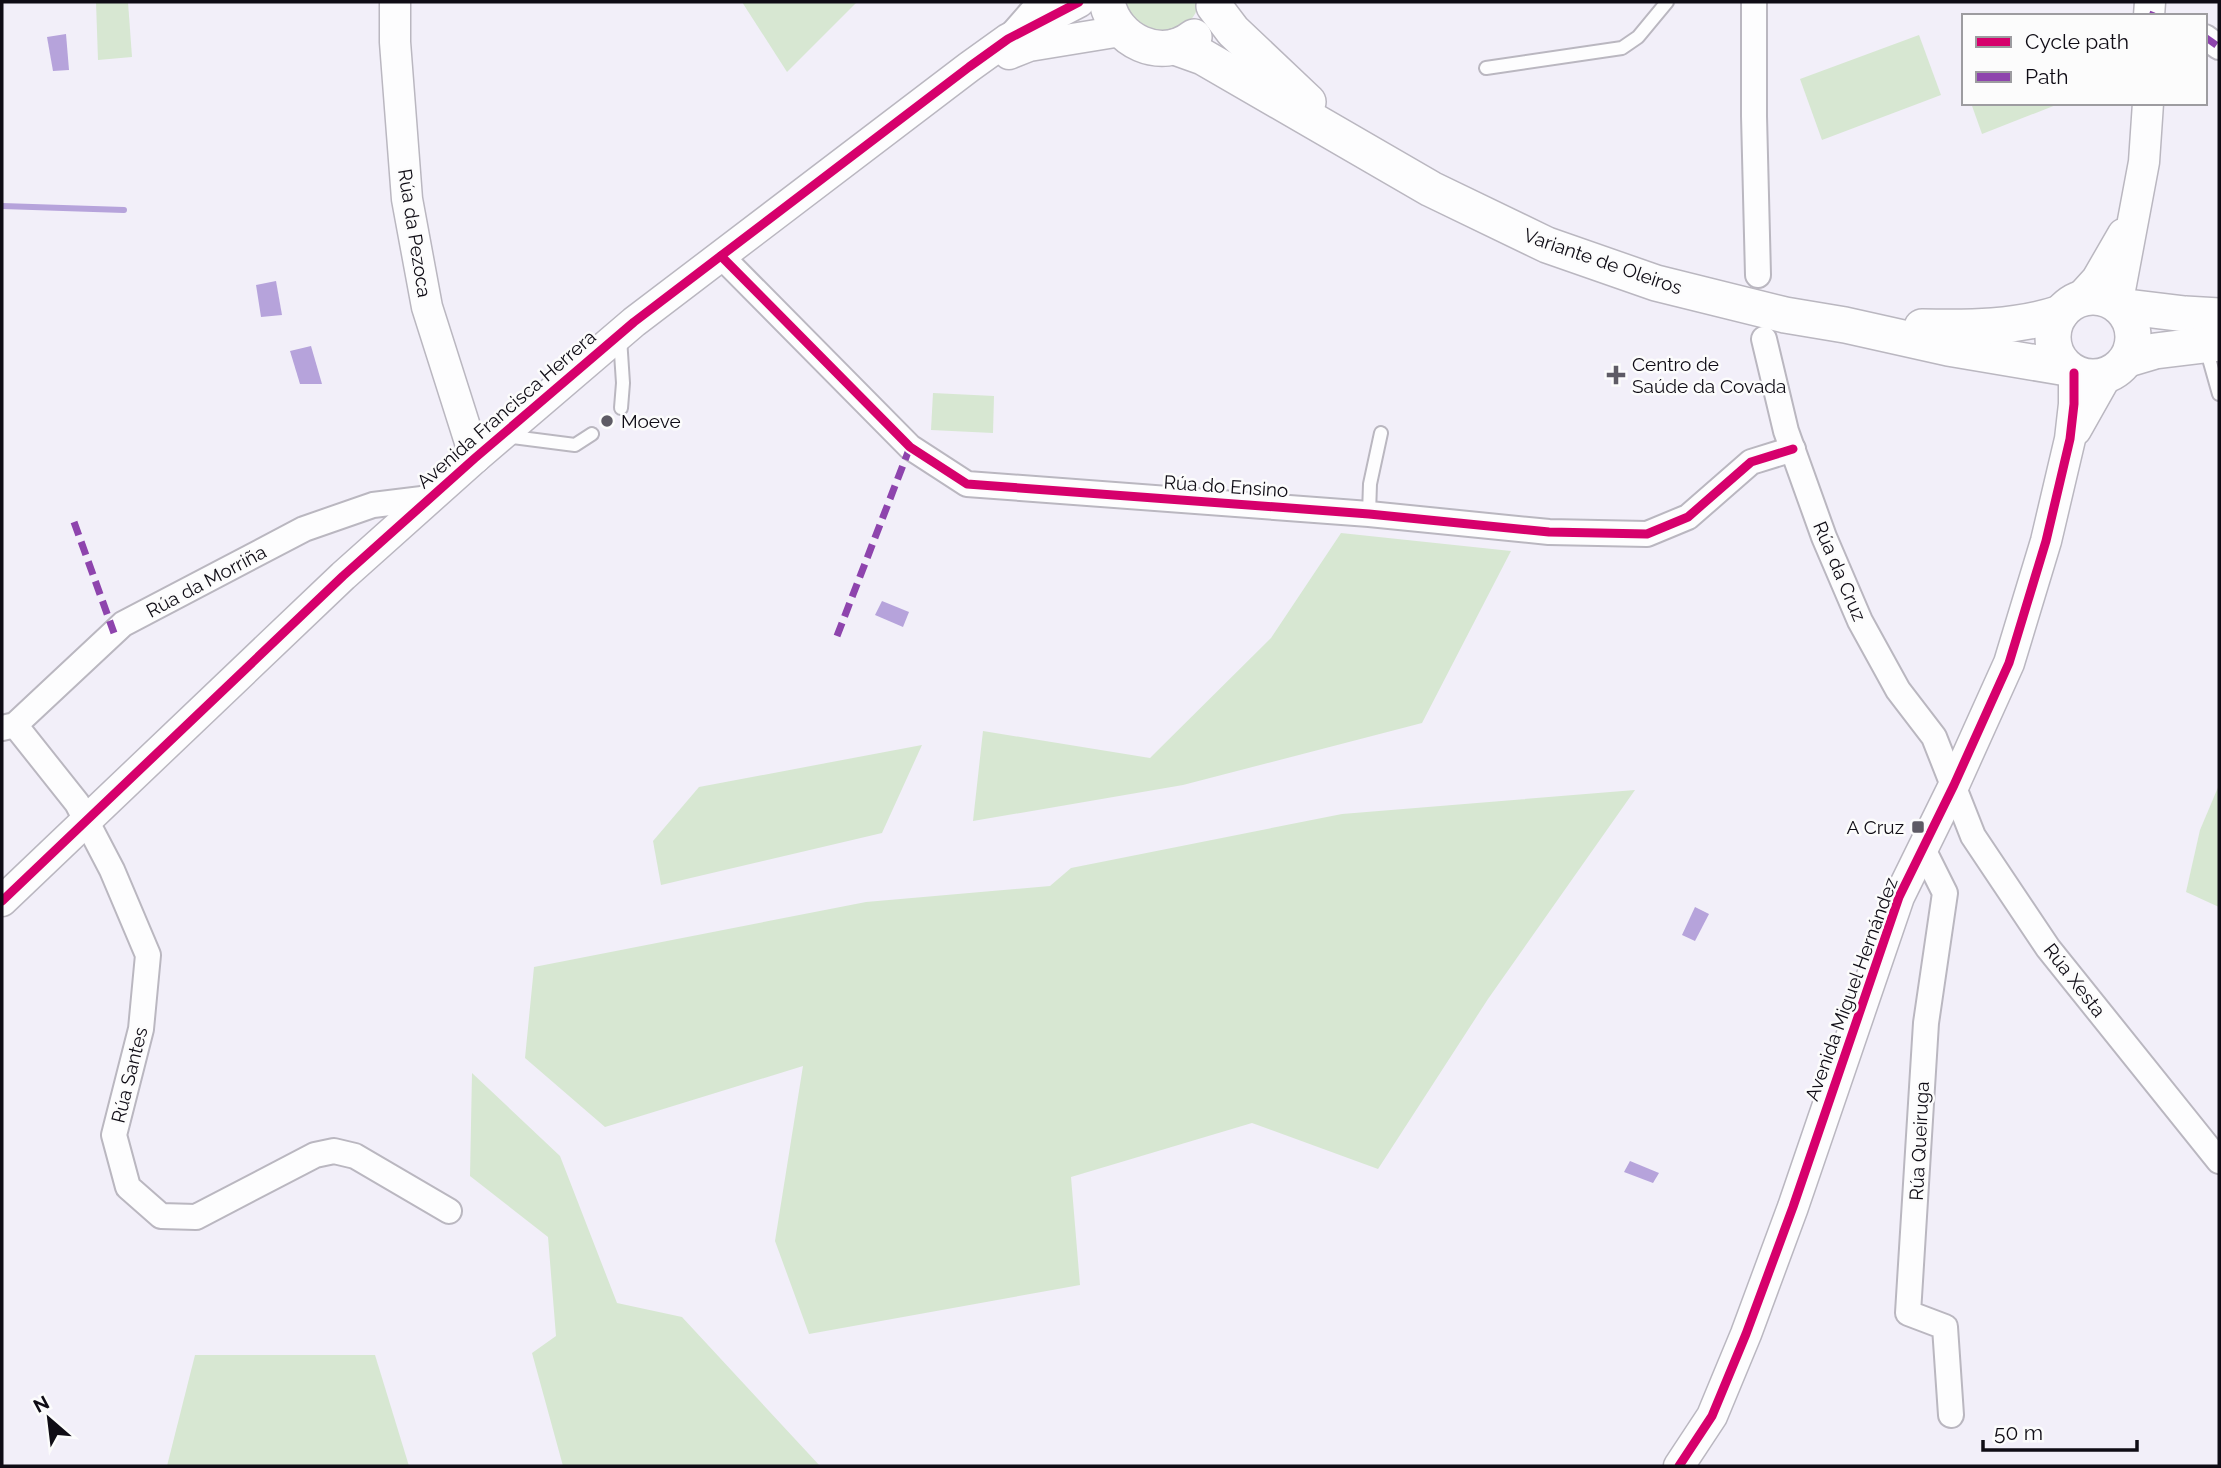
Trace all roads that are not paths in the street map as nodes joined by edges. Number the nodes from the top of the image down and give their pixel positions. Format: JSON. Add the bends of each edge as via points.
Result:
{"nodes":[{"id":1,"x":395,"y":2,"type":"edge"},
{"id":2,"x":1040,"y":2,"type":"edge"},
{"id":3,"x":1079,"y":2,"type":"edge"},
{"id":4,"x":1667,"y":2,"type":"edge"},
{"id":5,"x":1754,"y":2,"type":"edge"},
{"id":6,"x":1214,"y":4,"type":"edge"},
{"id":7,"x":1114,"y":16,"type":"edge"},
{"id":8,"x":1008,"y":39,"type":"junction"},
{"id":9,"x":1175,"y":47,"type":"junction"},
{"id":10,"x":969,"y":67,"type":"junction"},
{"id":11,"x":1486,"y":68,"type":"dead end"},
{"id":12,"x":2148,"y":105,"type":"edge"},
{"id":13,"x":1340,"y":135,"type":"junction"},
{"id":14,"x":2134,"y":212,"type":"junction"},
{"id":15,"x":721,"y":256,"type":"junction"},
{"id":16,"x":1758,"y":275,"type":"dead end"},
{"id":17,"x":2116,"y":304,"type":"junction"},
{"id":18,"x":2069,"y":307,"type":"junction"},
{"id":19,"x":1845,"y":325,"type":"junction"},
{"id":20,"x":620,"y":334,"type":"junction"},
{"id":21,"x":2215,"y":334,"type":"edge"},
{"id":22,"x":1764,"y":339,"type":"dead end"},
{"id":23,"x":2094,"y":369,"type":"junction"},
{"id":24,"x":2219,"y":394,"type":"edge"},
{"id":25,"x":621,"y":408,"type":"dead end"},
{"id":26,"x":1381,"y":433,"type":"dead end"},
{"id":27,"x":592,"y":434,"type":"dead end"},
{"id":28,"x":501,"y":435,"type":"junction"},
{"id":29,"x":1793,"y":449,"type":"junction"},
{"id":30,"x":475,"y":458,"type":"junction"},
{"id":31,"x":430,"y":498,"type":"junction"},
{"id":32,"x":1369,"y":514,"type":"junction"},
{"id":33,"x":8,"y":727,"type":"edge"},
{"id":34,"x":1954,"y":785,"type":"junction"},
{"id":35,"x":86,"y":821,"type":"junction"},
{"id":36,"x":1923,"y":849,"type":"junction"},
{"id":37,"x":2,"y":901,"type":"edge"},
{"id":38,"x":2219,"y":1161,"type":"edge"},
{"id":39,"x":449,"y":1211,"type":"dead end"},
{"id":40,"x":1951,"y":1415,"type":"dead end"},
{"id":41,"x":1679,"y":1466,"type":"edge"}],
"edges":[{"from":1,"to":30,"type":"street","name":"Rúa da Pezoca","via":[[407,199],[427,307]]},
{"from":2,"to":8,"type":"street","name":"Avenida Francisca Herrera"},
{"from":3,"to":8,"type":"street","name":"Avenida Francisca Herrera"},
{"from":4,"to":11,"type":"lane","via":[[1638,37],[1622,48]]},
{"from":5,"to":16,"type":"street"},
{"from":6,"to":9,"type":"main road","via":[[1200,32]]},
{"from":6,"to":13,"type":"main road","name":"Variante de Oleiros","via":[[1233,31]]},
{"from":7,"to":9,"type":"main road","name":"Variante de Oleiros","via":[[1132,41],[1160,49]]},
{"from":7,"to":10,"type":"street","name":"Avenida Francisca Herrera"},
{"from":8,"to":10,"type":"street","name":"Avenida Francisca Herrera"},
{"from":9,"to":13,"type":"main road","name":"Variante de Oleiros","via":[[1203,57]]},
{"from":10,"to":15,"type":"street","name":"Avenida Francisca Herrera"},
{"from":12,"to":14,"type":"street"},
{"from":13,"to":19,"type":"main road","name":"Variante de Oleiros","via":[[1431,189],[1547,245],[1656,283]]},
{"from":14,"to":17,"type":"street"},
{"from":14,"to":18,"type":"street","via":[[2104,268]]},
{"from":15,"to":20,"type":"street","name":"Avenida Francisca Herrera"},
{"from":15,"to":32,"type":"street","name":"Rúa do Ensino","via":[[910,447],[967,484]]},
{"from":17,"to":18,"type":"main road","via":[[2089,297]]},
{"from":17,"to":21,"type":"main road"},
{"from":17,"to":23,"type":"main road","via":[[2132,325],[2132,348]]},
{"from":18,"to":19,"type":"main road","via":[[2004,326]]},
{"from":18,"to":23,"type":"main road","via":[[2056,322],[2053,342],[2060,360]]},
{"from":19,"to":23,"type":"main road","via":[[1948,348]]},
{"from":20,"to":25,"type":"lane"},
{"from":20,"to":28,"type":"street","name":"Avenida Francisca Herrera"},
{"from":21,"to":23,"type":"main road"},
{"from":21,"to":24,"type":"lane"},
{"from":22,"to":29,"type":"street","name":"Rúa da Cruz"},
{"from":23,"to":34,"type":"street","name":"Avenida Miguel Hernández","via":[[2074,404],[2046,541],[2009,663]]},
{"from":26,"to":32,"type":"lane"},
{"from":27,"to":28,"type":"lane","via":[[575,445]]},
{"from":28,"to":30,"type":"street","name":"Avenida Francisca Herrera"},
{"from":29,"to":32,"type":"street","name":"Rúa do Ensino","via":[[1751,462],[1688,517],[1647,534],[1549,533]]},
{"from":29,"to":34,"type":"street","name":"Rúa da Cruz","via":[[1860,621],[1898,690],[1934,737]]},
{"from":30,"to":31,"type":"street","name":"Avenida Francisca Herrera"},
{"from":31,"to":33,"type":"street","name":"Rúa da Morriña","via":[[373,505],[304,529],[124,624]]},
{"from":31,"to":35,"type":"street","name":"Avenida Francisca Herrera"},
{"from":33,"to":35,"type":"street","name":"Rúa da Morriña","via":[[77,803]]},
{"from":34,"to":36,"type":"street","name":"Avenida Miguel Hernández"},
{"from":34,"to":38,"type":"street","name":"Rúa Xesta","via":[[1973,836],[2048,948]]},
{"from":35,"to":37,"type":"street","name":"Avenida Francisca Herrera"},
{"from":35,"to":39,"type":"street","name":"Rúa Santes","via":[[148,955],[141,1029],[114,1135],[128,1187],[161,1216],[196,1217],[315,1155],[334,1151],[355,1156]]},
{"from":36,"to":40,"type":"street","name":"Rúa Queiruga","via":[[1945,893],[1926,1023],[1909,1313],[1945,1327]]},
{"from":36,"to":41,"type":"street","name":"Avenida Miguel Hernández","via":[[1899,897],[1746,1334],[1712,1416]]}]}
